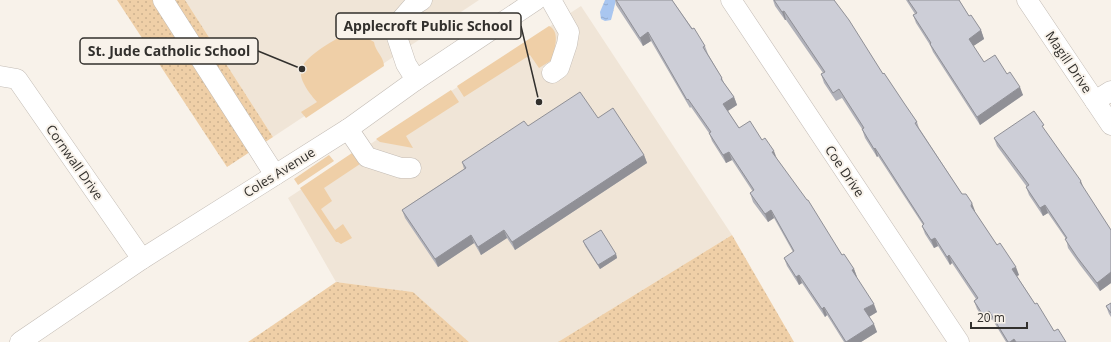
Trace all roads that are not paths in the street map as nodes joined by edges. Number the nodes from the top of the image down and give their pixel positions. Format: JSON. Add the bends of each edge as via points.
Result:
{"nodes":[{"id":1,"x":163,"y":0,"type":"edge"},
{"id":2,"x":422,"y":0,"type":"edge"},
{"id":3,"x":536,"y":0,"type":"edge"},
{"id":4,"x":551,"y":0,"type":"edge"},
{"id":5,"x":731,"y":0,"type":"edge"},
{"id":6,"x":1027,"y":0,"type":"edge"},
{"id":7,"x":552,"y":73,"type":"dead end"},
{"id":8,"x":0,"y":76,"type":"edge"},
{"id":9,"x":416,"y":80,"type":"junction"},
{"id":10,"x":1103,"y":96,"type":"edge"},
{"id":11,"x":1111,"y":125,"type":"edge"},
{"id":12,"x":348,"y":129,"type":"junction"},
{"id":13,"x":411,"y":168,"type":"dead end"},
{"id":14,"x":275,"y":174,"type":"junction"},
{"id":15,"x":142,"y":259,"type":"junction"},
{"id":16,"x":20,"y":342,"type":"edge"},
{"id":17,"x":959,"y":342,"type":"edge"}],
"edges":[{"from":1,"to":14,"type":"street"},
{"from":2,"to":9,"type":"street","via":[[414,5],[394,28],[406,64]]},
{"from":3,"to":9,"type":"street","name":"Coles Avenue"},
{"from":4,"to":7,"type":"street","via":[[569,32],[559,68]]},
{"from":5,"to":17,"type":"street","name":"Coe Drive"},
{"from":6,"to":10,"type":"street","name":"Magill Drive"},
{"from":8,"to":15,"type":"street","name":"Cornwall Drive","via":[[17,79]]},
{"from":9,"to":12,"type":"street","name":"Coles Avenue"},
{"from":10,"to":11,"type":"street","name":"Magill Drive"},
{"from":12,"to":13,"type":"street","via":[[367,156],[401,168]]},
{"from":12,"to":14,"type":"street","name":"Coles Avenue"},
{"from":14,"to":15,"type":"street","name":"Coles Avenue"},
{"from":15,"to":16,"type":"street","name":"Coles Avenue"}]}
